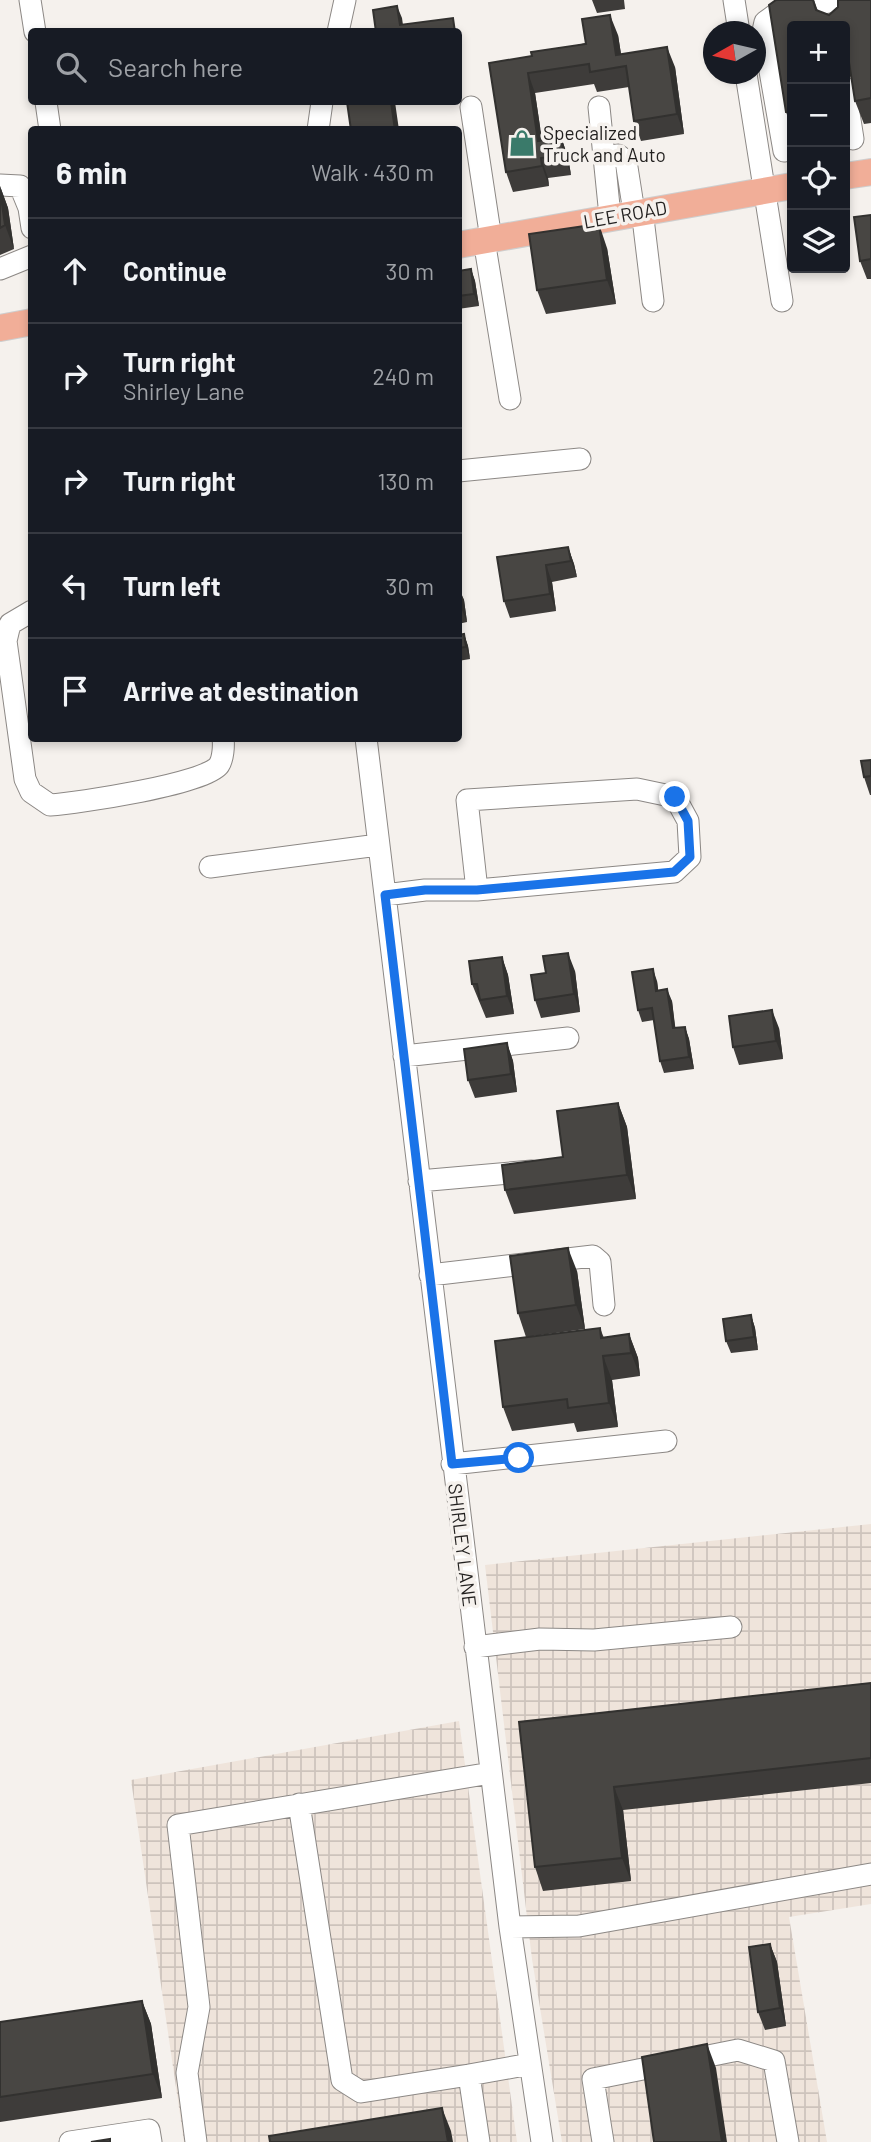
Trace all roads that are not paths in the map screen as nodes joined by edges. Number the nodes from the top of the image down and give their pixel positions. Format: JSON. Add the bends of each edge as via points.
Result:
{"nodes":[{"id":1,"x":30,"y":0,"type":"edge"},
{"id":2,"x":345,"y":0,"type":"edge"},
{"id":3,"x":734,"y":0,"type":"edge"},
{"id":4,"x":835,"y":1,"type":"edge"},
{"id":5,"x":737,"y":21,"type":"edge"},
{"id":6,"x":835,"y":21,"type":"edge"},
{"id":7,"x":34,"y":28,"type":"edge"},
{"id":8,"x":339,"y":28,"type":"edge"},
{"id":9,"x":748,"y":84,"type":"edge"},
{"id":10,"x":46,"y":105,"type":"edge"},
{"id":11,"x":322,"y":105,"type":"edge"},
{"id":12,"x":471,"y":107,"type":"dead end"},
{"id":13,"x":599,"y":107,"type":"dead end"},
{"id":14,"x":850,"y":111,"type":"edge"},
{"id":15,"x":49,"y":126,"type":"edge"},
{"id":16,"x":319,"y":126,"type":"edge"},
{"id":17,"x":856,"y":138,"type":"edge"},
{"id":18,"x":787,"y":150,"type":"edge"},
{"id":19,"x":871,"y":172,"type":"edge"},
{"id":20,"x":850,"y":175,"type":"edge"},
{"id":21,"x":0,"y":185,"type":"edge"},
{"id":22,"x":787,"y":187,"type":"edge"},
{"id":23,"x":764,"y":190,"type":"junction"},
{"id":24,"x":28,"y":206,"type":"edge"},
{"id":25,"x":629,"y":213,"type":"junction"},
{"id":26,"x":488,"y":240,"type":"junction"},
{"id":27,"x":462,"y":244,"type":"edge"},
{"id":28,"x":28,"y":258,"type":"edge"},
{"id":29,"x":0,"y":270,"type":"edge"},
{"id":30,"x":653,"y":301,"type":"dead end"},
{"id":31,"x":782,"y":301,"type":"dead end"},
{"id":32,"x":28,"y":323,"type":"edge"},
{"id":33,"x":0,"y":328,"type":"edge"},
{"id":34,"x":510,"y":399,"type":"dead end"},
{"id":35,"x":580,"y":459,"type":"dead end"},
{"id":36,"x":462,"y":471,"type":"edge"},
{"id":37,"x":28,"y":613,"type":"edge"},
{"id":38,"x":222,"y":742,"type":"edge"},
{"id":39,"x":366,"y":742,"type":"edge"},
{"id":40,"x":378,"y":845,"type":"junction"},
{"id":41,"x":210,"y":867,"type":"dead end"},
{"id":42,"x":477,"y":890,"type":"junction"},
{"id":43,"x":385,"y":895,"type":"junction"},
{"id":44,"x":568,"y":1038,"type":"dead end"},
{"id":45,"x":404,"y":1056,"type":"junction"},
{"id":46,"x":548,"y":1169,"type":"edge"},
{"id":47,"x":419,"y":1181,"type":"junction"},
{"id":48,"x":430,"y":1275,"type":"junction"},
{"id":49,"x":604,"y":1305,"type":"dead end"},
{"id":50,"x":666,"y":1441,"type":"dead end"},
{"id":51,"x":452,"y":1464,"type":"junction"},
{"id":52,"x":731,"y":1627,"type":"dead end"},
{"id":53,"x":475,"y":1647,"type":"junction"},
{"id":54,"x":491,"y":1773,"type":"junction"},
{"id":55,"x":299,"y":1804,"type":"junction"},
{"id":56,"x":871,"y":1874,"type":"edge"},
{"id":57,"x":510,"y":1927,"type":"junction"},
{"id":58,"x":530,"y":2064,"type":"junction"},
{"id":59,"x":469,"y":2075,"type":"junction"},
{"id":60,"x":70,"y":2142,"type":"edge"},
{"id":61,"x":151,"y":2142,"type":"edge"},
{"id":62,"x":196,"y":2142,"type":"edge"},
{"id":63,"x":479,"y":2142,"type":"edge"},
{"id":64,"x":542,"y":2142,"type":"edge"},
{"id":65,"x":603,"y":2142,"type":"edge"},
{"id":66,"x":788,"y":2142,"type":"edge"}],
"edges":[{"from":1,"to":7,"type":"street"},
{"from":2,"to":8,"type":"street"},
{"from":3,"to":5,"type":"street"},
{"from":4,"to":6,"type":"street"},
{"from":4,"to":18,"type":"street","via":[[780,11],[765,22]]},
{"from":9,"to":23,"type":"street"},
{"from":10,"to":15,"type":"street"},
{"from":11,"to":16,"type":"street"},
{"from":12,"to":26,"type":"street"},
{"from":13,"to":25,"type":"street","via":[[604,157]]},
{"from":14,"to":17,"type":"street"},
{"from":19,"to":20,"type":"main road"},
{"from":21,"to":24,"type":"street","via":[[20,186]]},
{"from":22,"to":23,"type":"main road","name":"LEE ROAD"},
{"from":23,"to":25,"type":"main road","name":"LEE ROAD"},
{"from":23,"to":31,"type":"street"},
{"from":25,"to":26,"type":"main road","name":"LEE ROAD"},
{"from":25,"to":30,"type":"street"},
{"from":26,"to":27,"type":"main road","name":"LEE ROAD"},
{"from":26,"to":34,"type":"street"},
{"from":28,"to":29,"type":"street"},
{"from":32,"to":33,"type":"main road"},
{"from":35,"to":36,"type":"street"},
{"from":37,"to":38,"type":"street","via":[[10,624],[6,641],[25,779],[31,792],[50,805],[126,794],[210,773],[219,765]]},
{"from":39,"to":40,"type":"street","name":"SHIRLEY LANE"},
{"from":40,"to":41,"type":"street"},
{"from":40,"to":43,"type":"street","name":"SHIRLEY LANE"},
{"from":42,"to":42,"type":"street","via":[[674,872],[690,857],[688,821],[675,797],[636,789],[467,800]]},
{"from":42,"to":43,"type":"street"},
{"from":43,"to":45,"type":"street","name":"SHIRLEY LANE"},
{"from":44,"to":45,"type":"street"},
{"from":45,"to":47,"type":"street","name":"SHIRLEY LANE"},
{"from":46,"to":47,"type":"street"},
{"from":47,"to":48,"type":"street","name":"SHIRLEY LANE"},
{"from":48,"to":49,"type":"street","via":[[593,1256],[600,1262]]},
{"from":48,"to":51,"type":"street","name":"SHIRLEY LANE"},
{"from":50,"to":51,"type":"street"},
{"from":51,"to":53,"type":"street","name":"SHIRLEY LANE"},
{"from":52,"to":53,"type":"street"},
{"from":53,"to":54,"type":"street","name":"SHIRLEY LANE"},
{"from":54,"to":55,"type":"street"},
{"from":54,"to":57,"type":"street","name":"SHIRLEY LANE"},
{"from":55,"to":59,"type":"street","via":[[342,2080],[361,2092]]},
{"from":55,"to":62,"type":"street","via":[[178,1825],[199,2007],[187,2073]]},
{"from":56,"to":57,"type":"street","via":[[579,1926]]},
{"from":57,"to":58,"type":"street","name":"SHIRLEY LANE"},
{"from":58,"to":59,"type":"street"},
{"from":58,"to":64,"type":"street","name":"SHIRLEY LANE"},
{"from":59,"to":63,"type":"street"},
{"from":60,"to":61,"type":"street","via":[[149,2130]]},
{"from":65,"to":66,"type":"street","via":[[593,2079],[738,2050],[774,2061]]}]}
